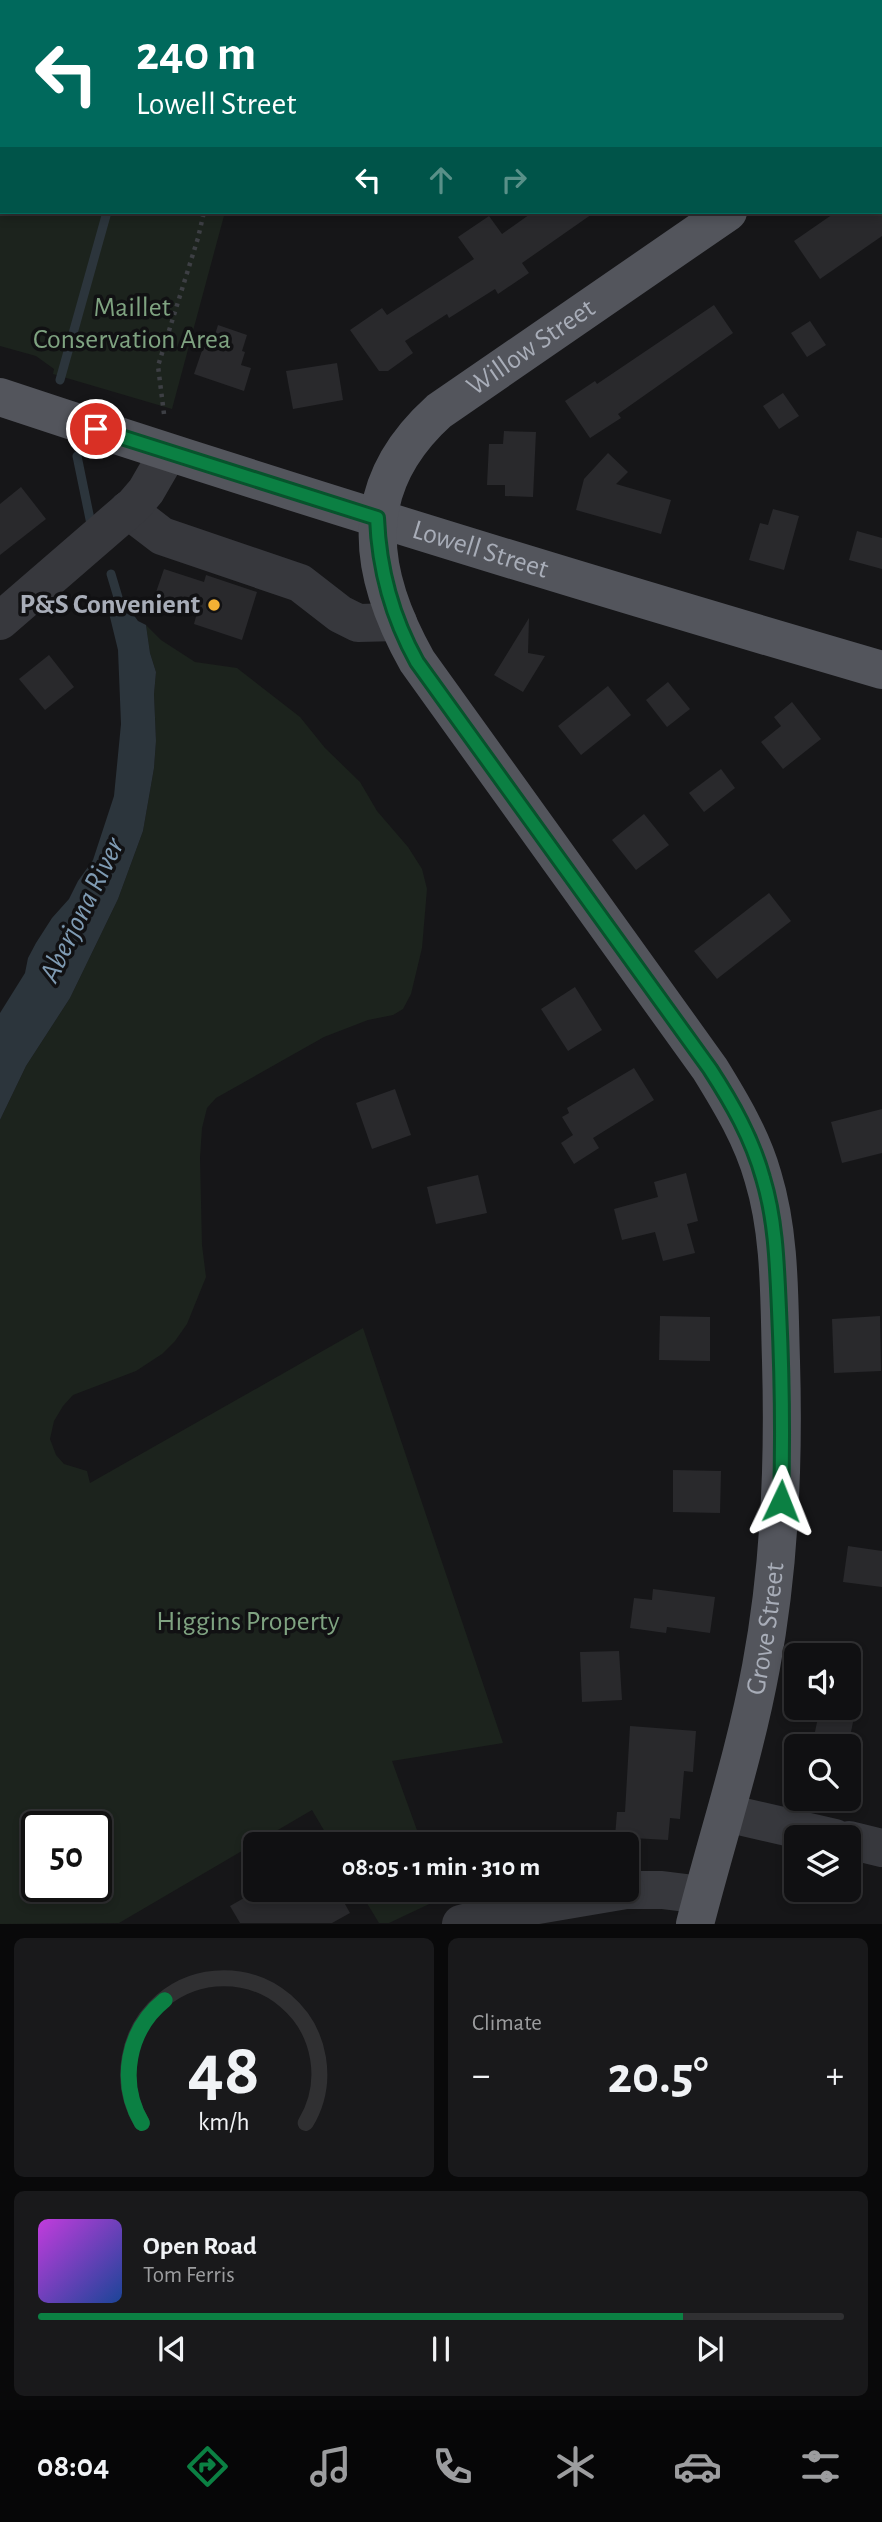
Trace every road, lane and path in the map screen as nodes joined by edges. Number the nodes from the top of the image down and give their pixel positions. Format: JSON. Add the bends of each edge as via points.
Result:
{"nodes":[{"id":1,"x":204,"y":214,"type":"edge"},
{"id":2,"x":725,"y":214,"type":"edge"},
{"id":3,"x":0,"y":397,"type":"edge"},
{"id":4,"x":168,"y":453,"type":"junction"},
{"id":5,"x":128,"y":510,"type":"junction"},
{"id":6,"x":377,"y":518,"type":"junction"},
{"id":7,"x":0,"y":621,"type":"edge"},
{"id":8,"x":398,"y":622,"type":"junction"},
{"id":9,"x":882,"y":670,"type":"edge"},
{"id":10,"x":726,"y":1813,"type":"junction"},
{"id":11,"x":784,"y":1826,"type":"edge"},
{"id":12,"x":861,"y":1843,"type":"edge"},
{"id":13,"x":882,"y":1848,"type":"edge"},
{"id":14,"x":639,"y":1890,"type":"edge"},
{"id":15,"x":555,"y":1902,"type":"edge"},
{"id":16,"x":699,"y":1909,"type":"edge"},
{"id":17,"x":461,"y":1923,"type":"edge"}],
"edges":[{"from":1,"to":4,"type":"path","via":[[158,366]]},
{"from":2,"to":6,"type":"main road","name":"Willow Street","via":[[439,411],[403,449],[387,479]]},
{"from":3,"to":4,"type":"main road","name":"Lowell Street"},
{"from":4,"to":5,"type":"street","via":[[146,491]]},
{"from":4,"to":6,"type":"main road","name":"Lowell Street"},
{"from":5,"to":7,"type":"street"},
{"from":5,"to":8,"type":"street","via":[[162,536],[300,583],[358,623]]},
{"from":6,"to":8,"type":"main road","name":"Grove Street","via":[[379,555]]},
{"from":6,"to":9,"type":"main road","name":"Lowell Street"},
{"from":8,"to":10,"type":"main road","name":"Grove Street","via":[[426,674],[710,1069],[743,1124],[764,1178],[776,1255],[780,1523],[761,1667]]},
{"from":10,"to":11,"type":"street"},
{"from":10,"to":16,"type":"main road","name":"Grove Street"},
{"from":12,"to":13,"type":"street"},
{"from":14,"to":16,"type":"street","via":[[662,1890]]},
{"from":15,"to":17,"type":"street"}]}
